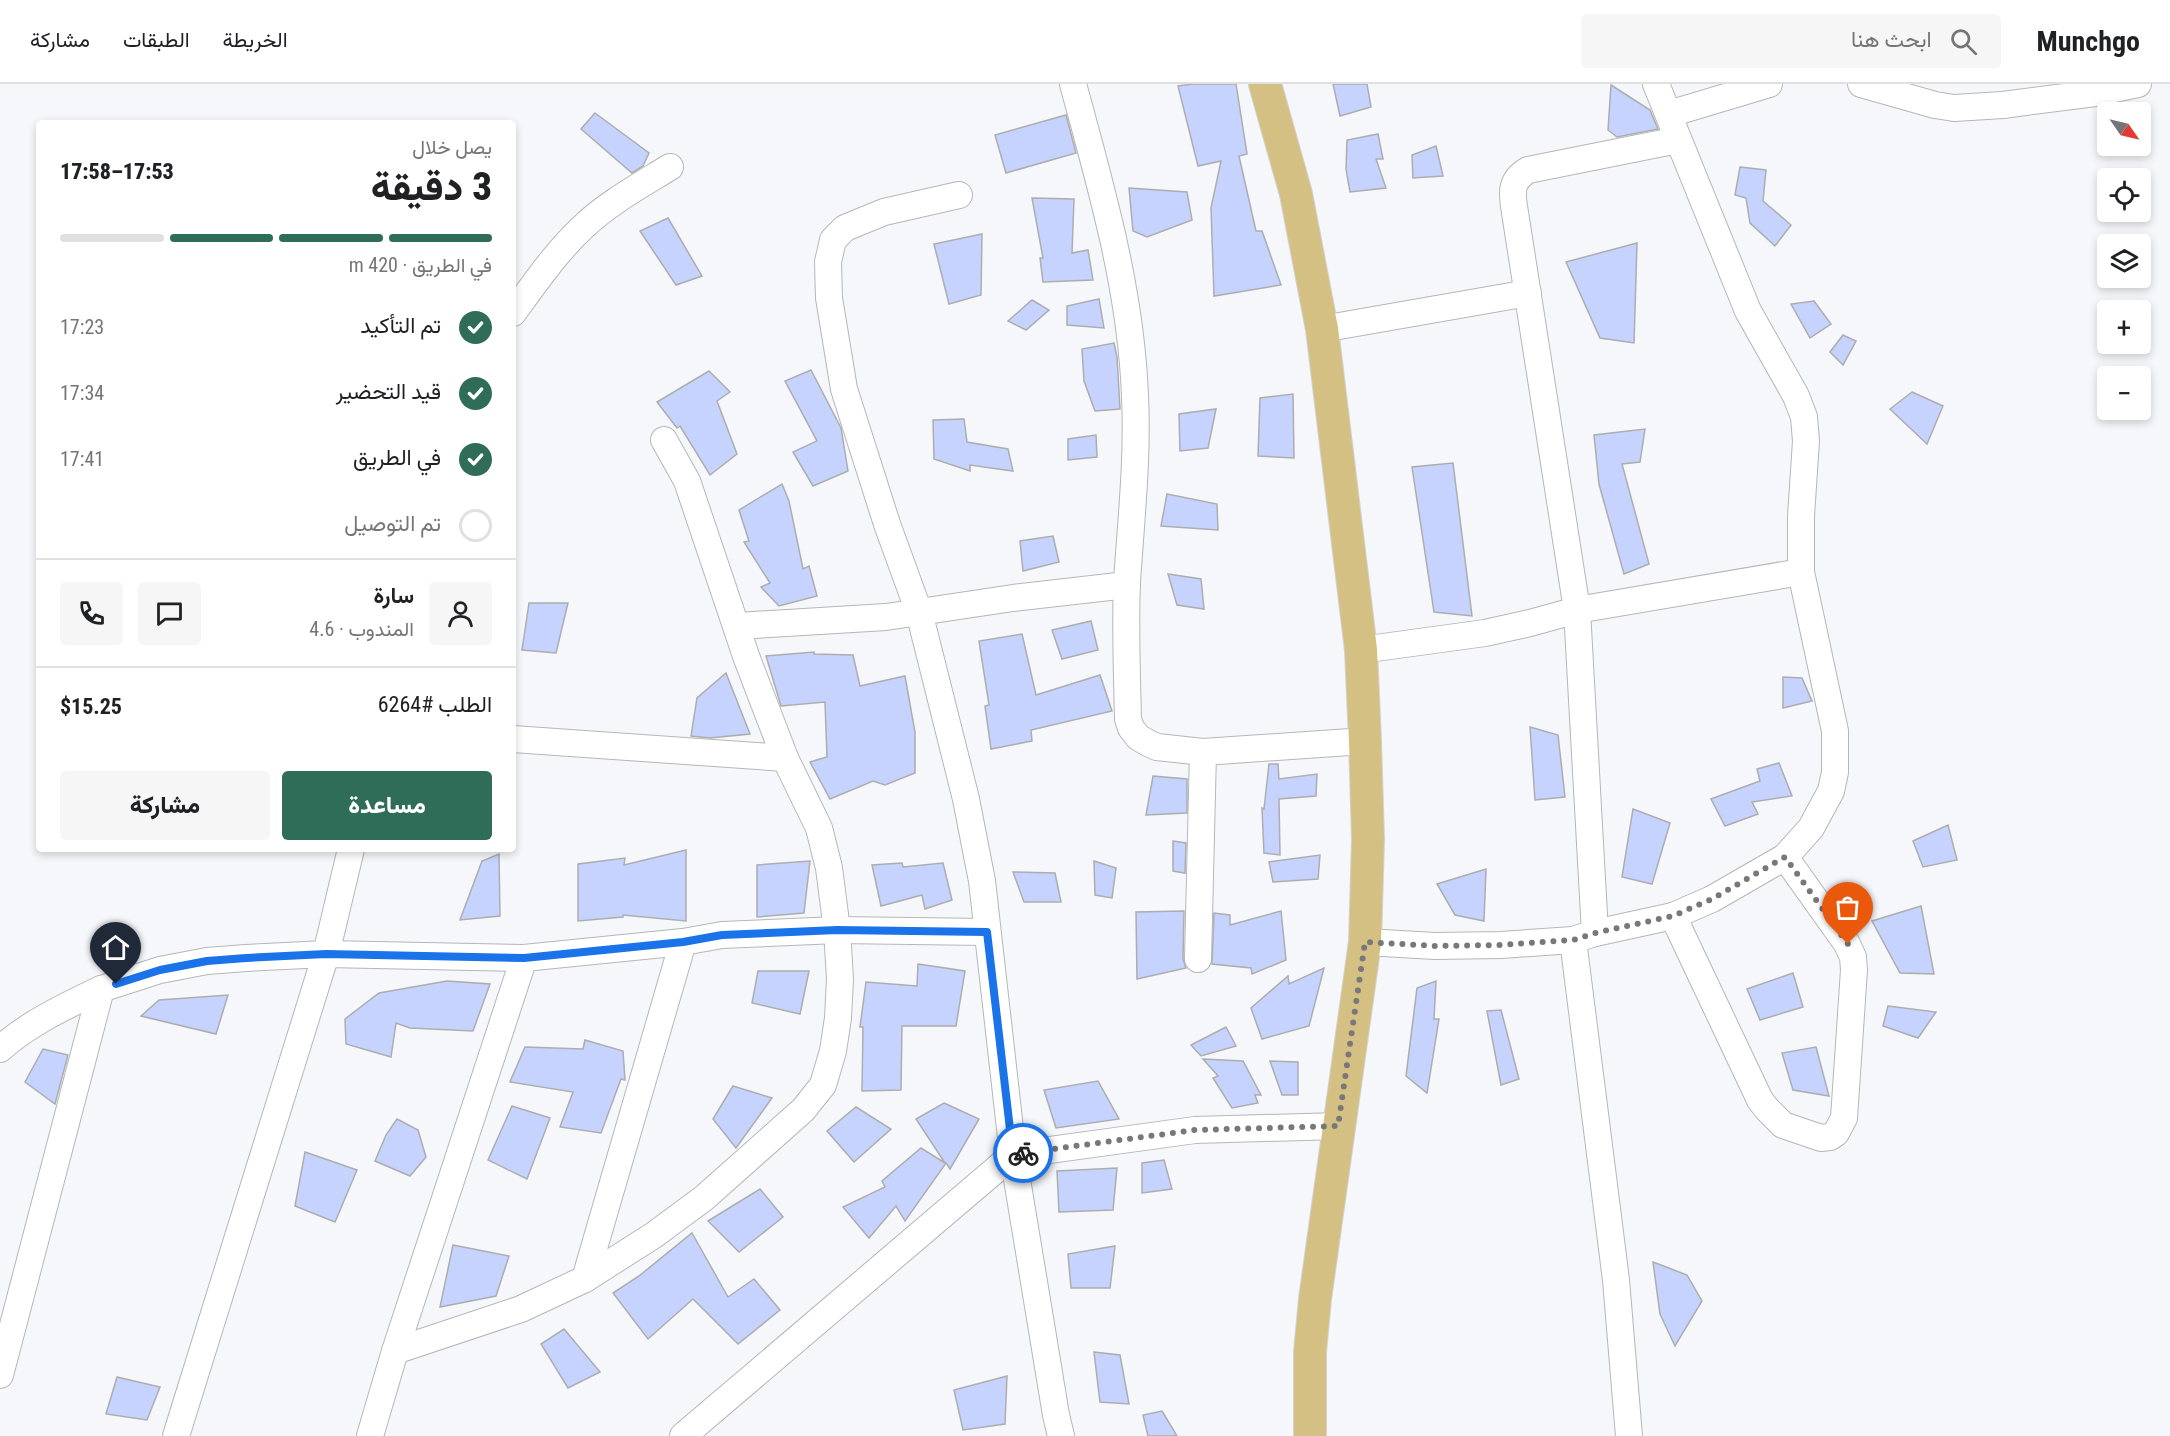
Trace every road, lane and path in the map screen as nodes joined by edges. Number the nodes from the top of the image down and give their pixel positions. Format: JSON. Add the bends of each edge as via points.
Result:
{"nodes":[{"id":1,"x":1073,"y":84,"type":"edge"},
{"id":2,"x":1265,"y":84,"type":"edge"},
{"id":3,"x":1656,"y":84,"type":"edge"},
{"id":4,"x":1769,"y":84,"type":"edge"},
{"id":5,"x":1861,"y":84,"type":"edge"},
{"id":6,"x":2138,"y":84,"type":"edge"},
{"id":7,"x":1669,"y":114,"type":"junction"},
{"id":8,"x":1678,"y":140,"type":"junction"},
{"id":9,"x":670,"y":167,"type":"dead end"},
{"id":10,"x":959,"y":195,"type":"dead end"},
{"id":11,"x":1528,"y":293,"type":"junction"},
{"id":12,"x":516,"y":309,"type":"edge"},
{"id":13,"x":1322,"y":329,"type":"junction"},
{"id":14,"x":664,"y":440,"type":"dead end"},
{"id":15,"x":1801,"y":572,"type":"junction"},
{"id":16,"x":1127,"y":585,"type":"junction"},
{"id":17,"x":1577,"y":610,"type":"junction"},
{"id":18,"x":919,"y":612,"type":"junction"},
{"id":19,"x":737,"y":626,"type":"junction"},
{"id":20,"x":1361,"y":650,"type":"junction"},
{"id":21,"x":516,"y":739,"type":"edge"},
{"id":22,"x":1365,"y":741,"type":"junction"},
{"id":23,"x":1203,"y":752,"type":"junction"},
{"id":24,"x":785,"y":758,"type":"junction"},
{"id":25,"x":350,"y":852,"type":"edge"},
{"id":26,"x":1785,"y":857,"type":"junction"},
{"id":27,"x":1673,"y":916,"type":"junction"},
{"id":28,"x":837,"y":930,"type":"junction"},
{"id":29,"x":987,"y":932,"type":"junction"},
{"id":30,"x":1584,"y":936,"type":"junction"},
{"id":31,"x":683,"y":942,"type":"junction"},
{"id":32,"x":1365,"y":942,"type":"junction"},
{"id":33,"x":326,"y":954,"type":"junction"},
{"id":34,"x":524,"y":958,"type":"junction"},
{"id":35,"x":1198,"y":959,"type":"dead end"},
{"id":36,"x":101,"y":989,"type":"junction"},
{"id":37,"x":0,"y":1049,"type":"edge"},
{"id":38,"x":1338,"y":1126,"type":"junction"},
{"id":39,"x":1013,"y":1155,"type":"junction"},
{"id":40,"x":585,"y":1279,"type":"junction"},
{"id":41,"x":395,"y":1351,"type":"junction"},
{"id":42,"x":0,"y":1375,"type":"edge"},
{"id":43,"x":1058,"y":1425,"type":"edge"},
{"id":44,"x":176,"y":1436,"type":"edge"},
{"id":45,"x":370,"y":1436,"type":"edge"},
{"id":46,"x":683,"y":1436,"type":"edge"},
{"id":47,"x":1039,"y":1436,"type":"edge"},
{"id":48,"x":1310,"y":1436,"type":"edge"},
{"id":49,"x":1629,"y":1436,"type":"edge"}],
"edges":[{"from":1,"to":16,"type":"street","via":[[1116,244],[1130,324],[1136,464]]},
{"from":2,"to":13,"type":"main road","via":[[1296,194]]},
{"from":3,"to":7,"type":"street"},
{"from":4,"to":7,"type":"street"},
{"from":5,"to":6,"type":"street","via":[[1954,108],[2003,105]]},
{"from":7,"to":8,"type":"street"},
{"from":8,"to":11,"type":"street","via":[[1536,168],[1520,175],[1514,182],[1513,194]]},
{"from":8,"to":15,"type":"street","via":[[1748,311],[1804,417]]},
{"from":9,"to":12,"type":"street","via":[[583,226]]},
{"from":10,"to":18,"type":"street","via":[[884,212],[845,228],[833,240],[828,262],[829,298],[844,389],[886,524]]},
{"from":11,"to":13,"type":"street"},
{"from":11,"to":17,"type":"street"},
{"from":13,"to":20,"type":"main road"},
{"from":14,"to":19,"type":"street","via":[[687,481]]},
{"from":15,"to":17,"type":"street"},
{"from":15,"to":26,"type":"street","via":[[1835,731],[1835,772],[1824,806],[1811,828]]},
{"from":16,"to":18,"type":"street"},
{"from":16,"to":23,"type":"street","via":[[1131,728],[1157,747]]},
{"from":17,"to":20,"type":"street","via":[[1485,633]]},
{"from":17,"to":30,"type":"street"},
{"from":18,"to":19,"type":"street"},
{"from":18,"to":29,"type":"street","via":[[966,799],[982,880]]},
{"from":19,"to":24,"type":"street"},
{"from":20,"to":22,"type":"main road"},
{"from":21,"to":24,"type":"street"},
{"from":22,"to":23,"type":"street"},
{"from":22,"to":32,"type":"main road"},
{"from":23,"to":35,"type":"street"},
{"from":24,"to":28,"type":"street","via":[[819,828],[830,868]]},
{"from":25,"to":33,"type":"street"},
{"from":26,"to":27,"type":"street","via":[[1712,899]]},
{"from":26,"to":27,"type":"street","via":[[1848,944],[1853,957],[1844,1118],[1830,1137],[1814,1136],[1784,1125],[1760,1100]]},
{"from":27,"to":30,"type":"street"},
{"from":28,"to":29,"type":"street"},
{"from":28,"to":31,"type":"street","via":[[722,935]]},
{"from":28,"to":40,"type":"street","via":[[838,1018],[823,1085],[803,1110],[704,1198]]},
{"from":29,"to":39,"type":"street"},
{"from":30,"to":32,"type":"street","via":[[1501,945]]},
{"from":30,"to":49,"type":"street"},
{"from":31,"to":34,"type":"street"},
{"from":31,"to":40,"type":"street"},
{"from":32,"to":38,"type":"main road"},
{"from":33,"to":34,"type":"street"},
{"from":33,"to":36,"type":"street","via":[[207,961],[160,970]]},
{"from":33,"to":44,"type":"street"},
{"from":34,"to":41,"type":"street"},
{"from":36,"to":37,"type":"street","via":[[51,1014]]},
{"from":36,"to":42,"type":"street"},
{"from":38,"to":39,"type":"street","via":[[1195,1130]]},
{"from":38,"to":48,"type":"main road","via":[[1310,1352]]},
{"from":39,"to":43,"type":"street"},
{"from":39,"to":46,"type":"street"},
{"from":40,"to":41,"type":"street","via":[[503,1316]]},
{"from":41,"to":45,"type":"street"},
{"from":43,"to":47,"type":"street"}]}
